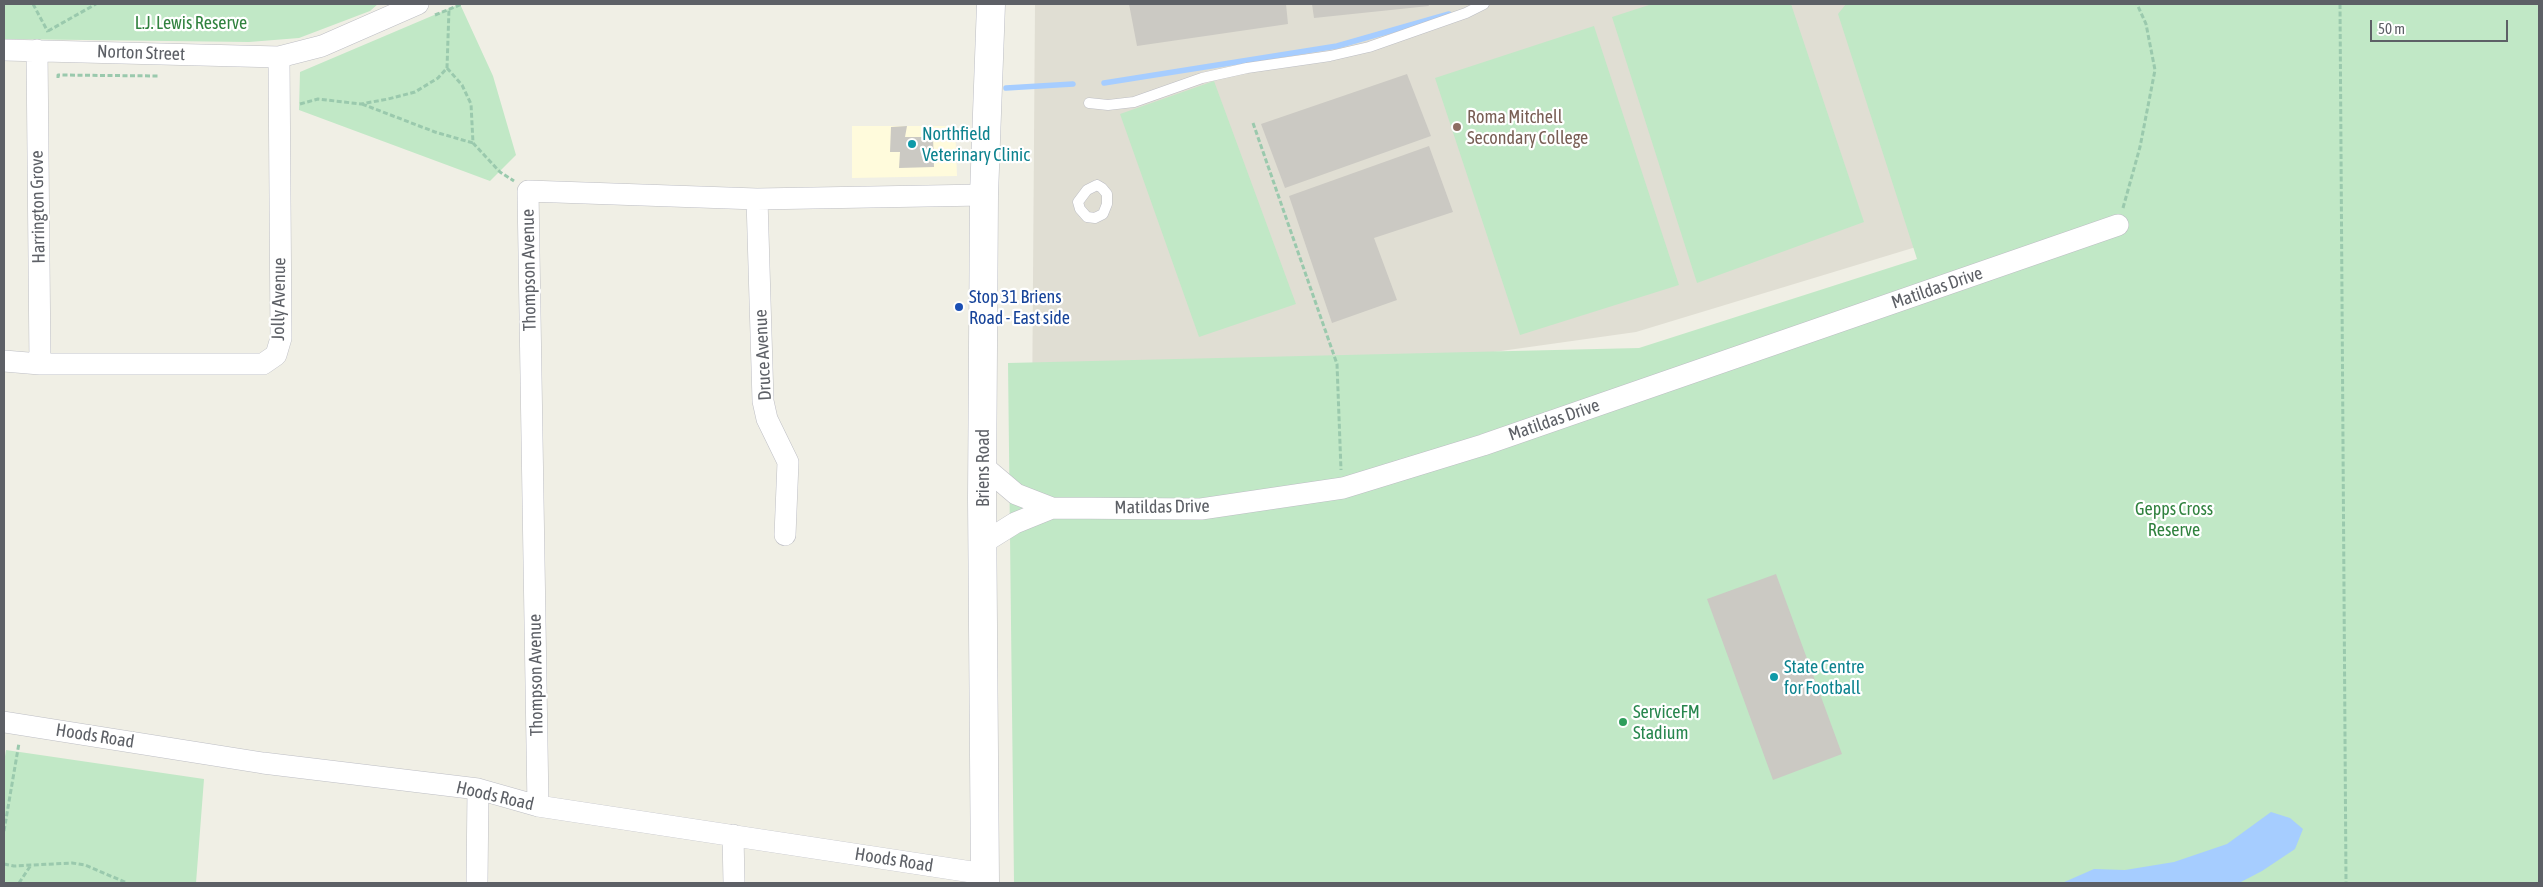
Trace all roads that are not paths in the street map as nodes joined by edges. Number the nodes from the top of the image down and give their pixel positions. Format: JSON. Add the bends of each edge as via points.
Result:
{"nodes":[{"id":1,"x":981,"y":4,"type":"edge"},
{"id":2,"x":991,"y":4,"type":"edge"},
{"id":3,"x":1484,"y":4,"type":"edge"},
{"id":4,"x":408,"y":5,"type":"edge"},
{"id":5,"x":44,"y":44,"type":"junction"},
{"id":6,"x":4,"y":50,"type":"edge"},
{"id":7,"x":988,"y":52,"type":"junction"},
{"id":8,"x":279,"y":57,"type":"junction"},
{"id":9,"x":1089,"y":103,"type":"dead end"},
{"id":10,"x":984,"y":195,"type":"junction"},
{"id":11,"x":757,"y":199,"type":"junction"},
{"id":12,"x":2118,"y":225,"type":"road end"},
{"id":13,"x":4,"y":361,"type":"edge"},
{"id":14,"x":40,"y":364,"type":"junction"},
{"id":15,"x":983,"y":466,"type":"junction"},
{"id":16,"x":1052,"y":508,"type":"junction"},
{"id":17,"x":785,"y":535,"type":"dead end"},
{"id":18,"x":983,"y":543,"type":"junction"},
{"id":19,"x":13,"y":724,"type":"edge"},
{"id":20,"x":478,"y":788,"type":"junction"},
{"id":21,"x":538,"y":806,"type":"junction"},
{"id":22,"x":734,"y":835,"type":"junction"},
{"id":23,"x":985,"y":879,"type":"edge"},
{"id":24,"x":477,"y":883,"type":"edge"},
{"id":25,"x":734,"y":883,"type":"edge"}],
"edges":[{"from":1,"to":7,"type":"main road","name":"Briens Road"},
{"from":2,"to":7,"type":"main road","name":"Briens Road"},
{"from":3,"to":9,"type":"lane","via":[[1369,47],[1202,78],[1134,102]]},
{"from":4,"to":8,"type":"street","name":"Norton Street","via":[[322,46]]},
{"from":5,"to":6,"type":"street","name":"Norton Street"},
{"from":5,"to":8,"type":"street","name":"Norton Street"},
{"from":5,"to":14,"type":"street","name":"Harrington Grove"},
{"from":7,"to":10,"type":"main road","name":"Briens Road"},
{"from":8,"to":14,"type":"street","name":"Jolly Avenue","via":[[281,338],[276,356],[263,364]]},
{"from":10,"to":11,"type":"street","name":"Thompson Avenue"},
{"from":10,"to":15,"type":"main road","name":"Briens Road"},
{"from":11,"to":17,"type":"street","name":"Druce Avenue","via":[[763,401],[788,462]]},
{"from":11,"to":21,"type":"street","name":"Thompson Avenue","via":[[528,191]]},
{"from":12,"to":16,"type":"street","name":"Matildas Drive","via":[[1483,445],[1343,488],[1201,509]]},
{"from":13,"to":14,"type":"street","name":"Jolly Avenue"},
{"from":15,"to":16,"type":"street","name":"Matildas Drive","via":[[1016,494]]},
{"from":15,"to":18,"type":"main road","name":"Briens Road"},
{"from":16,"to":18,"type":"street","via":[[1015,523]]},
{"from":18,"to":23,"type":"main road","name":"Briens Road"},
{"from":19,"to":20,"type":"street","name":"Hoods Road","via":[[263,763]]},
{"from":20,"to":21,"type":"street","name":"Hoods Road"},
{"from":20,"to":24,"type":"street"},
{"from":21,"to":22,"type":"street","name":"Hoods Road"},
{"from":22,"to":23,"type":"street","name":"Hoods Road"},
{"from":22,"to":25,"type":"street"}]}
